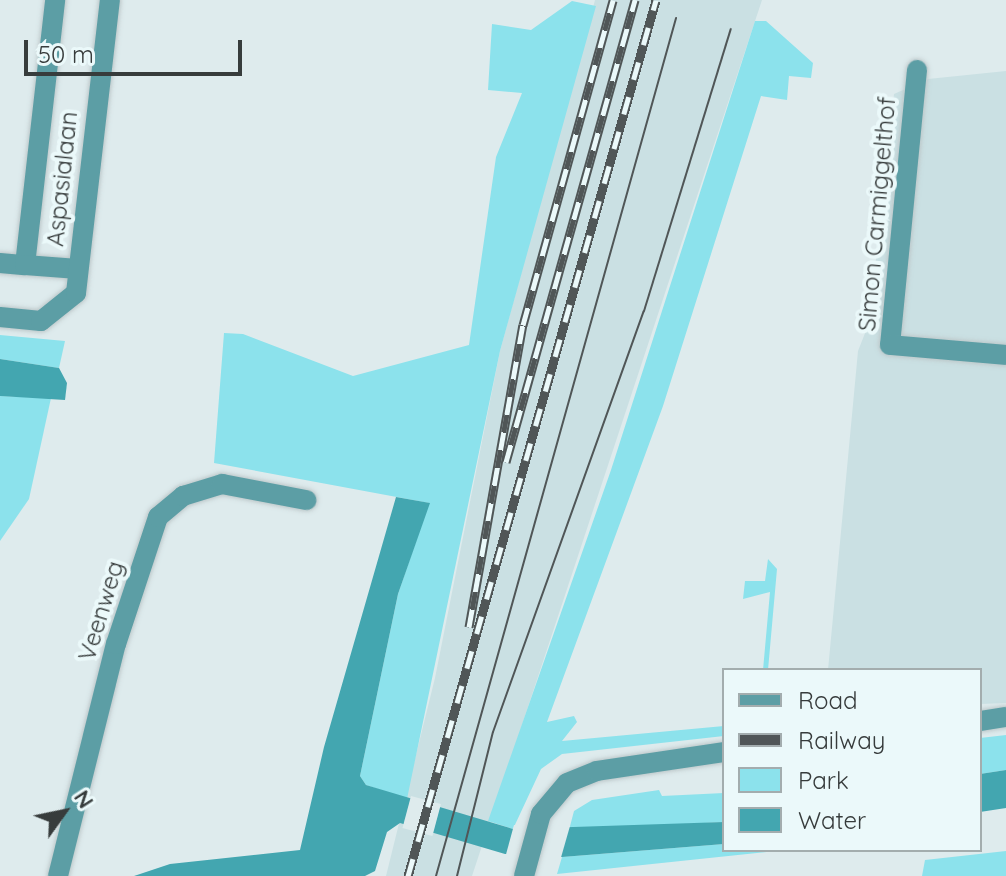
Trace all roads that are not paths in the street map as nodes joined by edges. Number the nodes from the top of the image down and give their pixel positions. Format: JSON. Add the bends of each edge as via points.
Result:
{"nodes":[{"id":1,"x":55,"y":0,"type":"edge"},
{"id":2,"x":110,"y":0,"type":"edge"},
{"id":3,"x":917,"y":70,"type":"dead end"},
{"id":4,"x":0,"y":263,"type":"edge"},
{"id":5,"x":25,"y":265,"type":"junction"},
{"id":6,"x":78,"y":269,"type":"junction"},
{"id":7,"x":0,"y":317,"type":"edge"},
{"id":8,"x":1006,"y":355,"type":"edge"},
{"id":9,"x":306,"y":500,"type":"dead end"},
{"id":10,"x":1006,"y":717,"type":"edge"},
{"id":11,"x":982,"y":721,"type":"edge"},
{"id":12,"x":722,"y":752,"type":"edge"},
{"id":13,"x":58,"y":876,"type":"edge"},
{"id":14,"x":524,"y":876,"type":"edge"}],
"edges":[{"from":1,"to":5,"type":"street","name":"Aspasialaan"},
{"from":2,"to":6,"type":"street","name":"Aspasialaan"},
{"from":3,"to":8,"type":"street","name":"Simon Carmiggelthof","via":[[890,345]]},
{"from":4,"to":5,"type":"street","name":"Aspasialaan"},
{"from":5,"to":6,"type":"street","name":"Aspasialaan"},
{"from":6,"to":7,"type":"street","name":"Aspasialaan","via":[[76,293],[41,321]]},
{"from":9,"to":13,"type":"street","name":"Veenweg","via":[[222,484],[183,496],[158,517],[116,644]]},
{"from":10,"to":11,"type":"street"},
{"from":12,"to":14,"type":"street","via":[[597,771],[553,794],[541,814]]}]}
